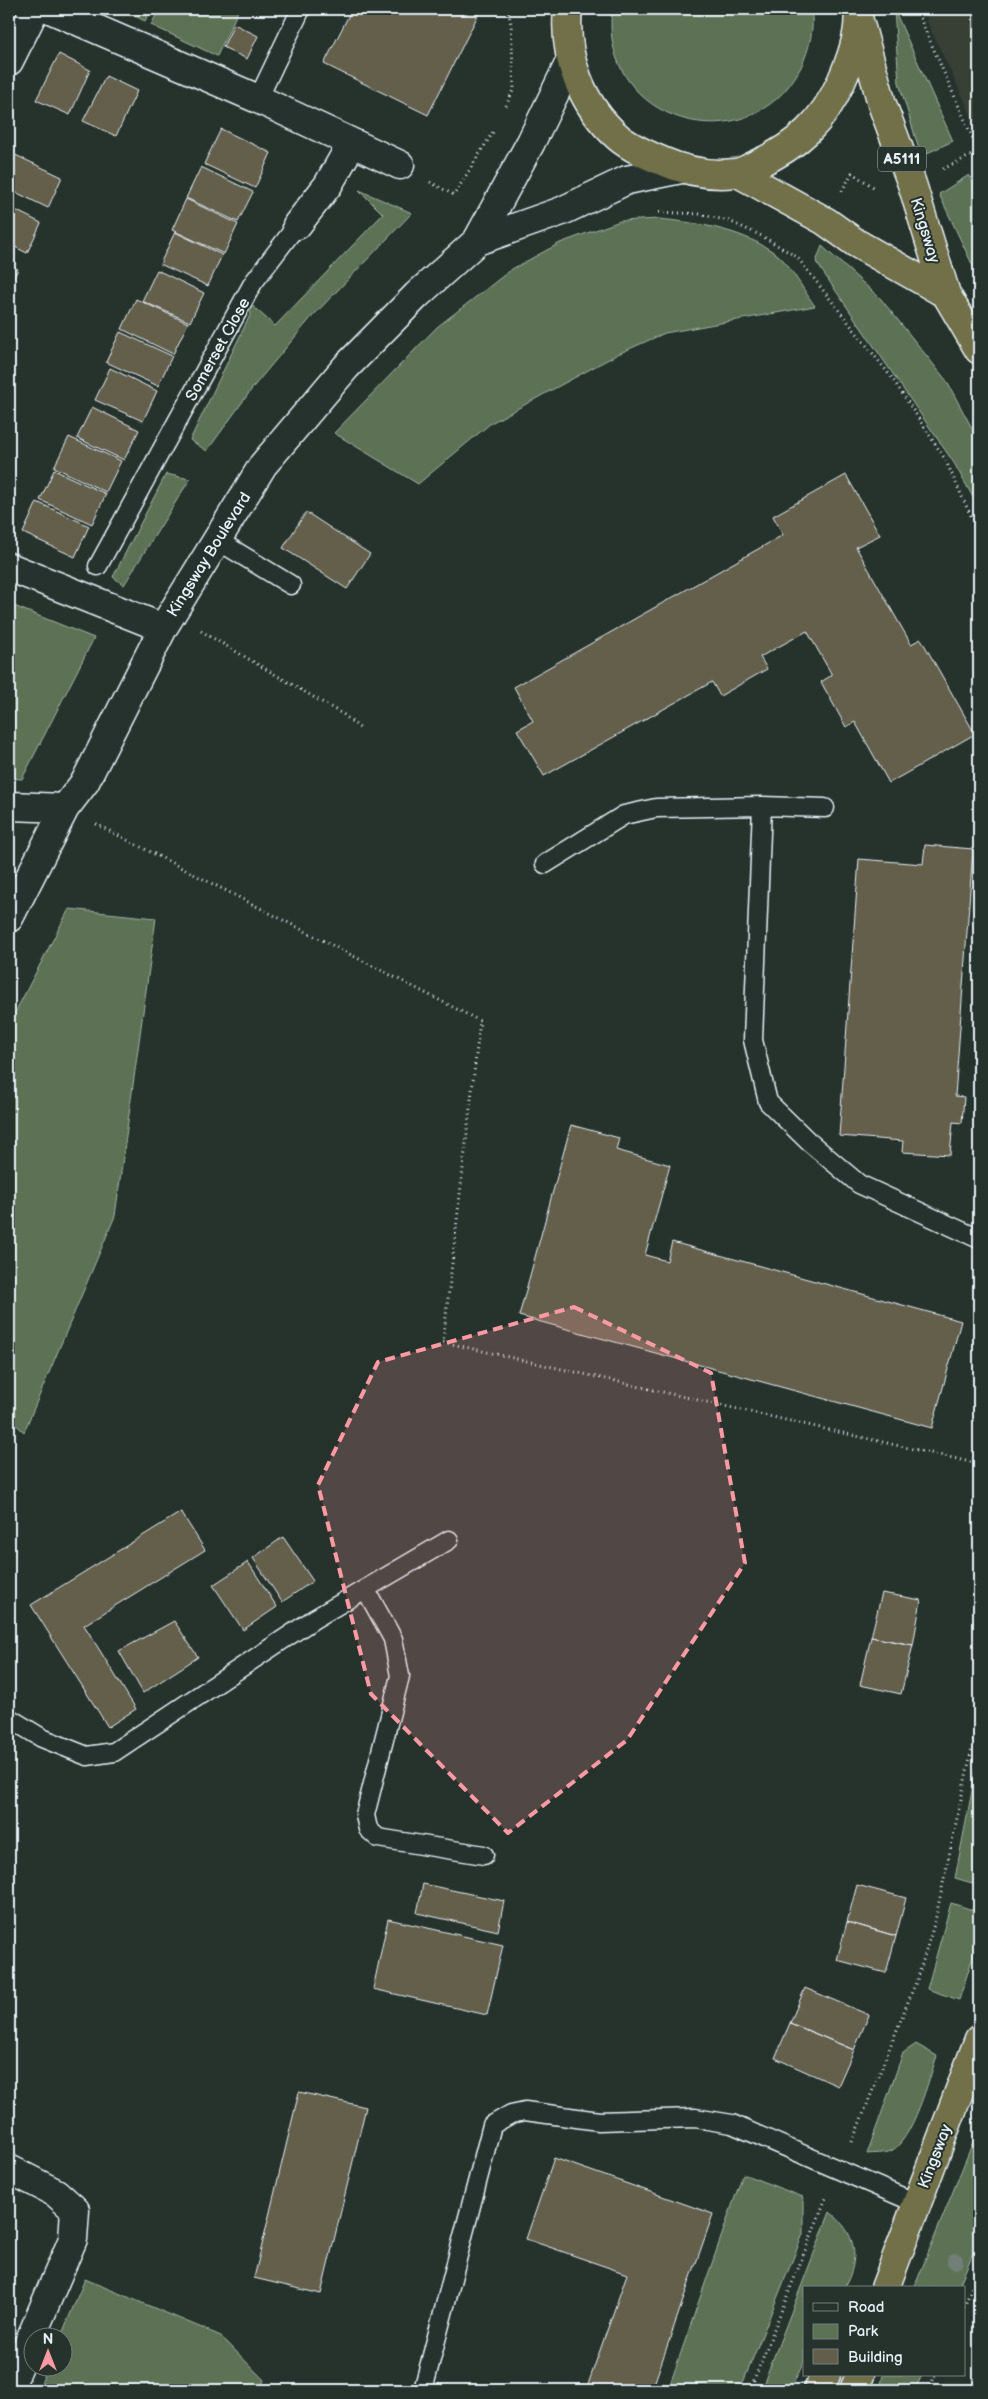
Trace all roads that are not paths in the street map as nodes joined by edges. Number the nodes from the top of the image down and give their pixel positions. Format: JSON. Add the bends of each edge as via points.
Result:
{"nodes":[{"id":1,"x":35,"y":9,"type":"edge"},
{"id":2,"x":50,"y":9,"type":"edge"},
{"id":3,"x":301,"y":9,"type":"edge"},
{"id":4,"x":565,"y":12,"type":"edge"},
{"id":5,"x":859,"y":16,"type":"edge"},
{"id":6,"x":571,"y":60,"type":"junction"},
{"id":7,"x":9,"y":62,"type":"edge"},
{"id":8,"x":258,"y":99,"type":"junction"},
{"id":9,"x":352,"y":143,"type":"junction"},
{"id":10,"x":400,"y":165,"type":"road end"},
{"id":11,"x":681,"y":169,"type":"junction"},
{"id":12,"x":738,"y":173,"type":"junction"},
{"id":13,"x":297,"y":225,"type":"joint"},
{"id":14,"x":477,"y":240,"type":"junction"},
{"id":15,"x":946,"y":294,"type":"junction"},
{"id":16,"x":979,"y":350,"type":"edge"},
{"id":17,"x":217,"y":540,"type":"junction"},
{"id":18,"x":98,"y":566,"type":"dead end"},
{"id":19,"x":9,"y":567,"type":"edge"},
{"id":20,"x":291,"y":585,"type":"dead end"},
{"id":21,"x":163,"y":628,"type":"junction"},
{"id":22,"x":9,"y":806,"type":"edge"},
{"id":23,"x":762,"y":806,"type":"junction"},
{"id":24,"x":65,"y":808,"type":"junction"},
{"id":25,"x":825,"y":808,"type":"dead end"},
{"id":26,"x":545,"y":864,"type":"dead end"},
{"id":27,"x":9,"y":918,"type":"edge"},
{"id":28,"x":979,"y":1239,"type":"edge"},
{"id":29,"x":449,"y":1540,"type":"dead end"},
{"id":30,"x":366,"y":1590,"type":"junction"},
{"id":31,"x":9,"y":1718,"type":"edge"},
{"id":32,"x":484,"y":1855,"type":"dead end"},
{"id":33,"x":979,"y":2039,"type":"edge"},
{"id":34,"x":9,"y":2169,"type":"edge"},
{"id":35,"x":916,"y":2203,"type":"junction"},
{"id":36,"x":884,"y":2283,"type":"edge"},
{"id":37,"x":825,"y":2376,"type":"edge"},
{"id":38,"x":860,"y":2376,"type":"edge"},
{"id":39,"x":9,"y":2389,"type":"edge"},
{"id":40,"x":423,"y":2390,"type":"edge"},
{"id":41,"x":818,"y":2390,"type":"edge"},
{"id":42,"x":854,"y":2390,"type":"edge"}],
"edges":[{"from":1,"to":7,"type":"street"},
{"from":2,"to":8,"type":"street"},
{"from":3,"to":8,"type":"lane"},
{"from":4,"to":6,"type":"highway","number":"A5111"},
{"from":5,"to":12,"type":"highway","number":"A5111","via":[[845,73],[832,103],[808,132]]},
{"from":5,"to":15,"type":"highway","name":"Kingsway","number":"A5111","via":[[882,104],[912,184]]},
{"from":6,"to":11,"type":"highway","number":"A5111","via":[[582,92],[600,120],[620,139]]},
{"from":6,"to":14,"type":"street","via":[[531,142]]},
{"from":8,"to":9,"type":"street"},
{"from":9,"to":10,"type":"street"},
{"from":9,"to":13,"type":"street","name":"Somerset Close","via":[[328,185]]},
{"from":11,"to":12,"type":"highway","number":"A5111"},
{"from":11,"to":14,"type":"street","via":[[627,180],[562,211]]},
{"from":12,"to":15,"type":"highway","name":"Kingsway","number":"A5111"},
{"from":13,"to":18,"type":"lane","name":"Somerset Close","via":[[254,282]]},
{"from":14,"to":17,"type":"street","name":"Kingsway Boulevard","via":[[346,367],[263,465]]},
{"from":15,"to":16,"type":"highway","name":"Kingsway","number":"A5111"},
{"from":17,"to":20,"type":"lane"},
{"from":17,"to":21,"type":"street","name":"Kingsway Boulevard"},
{"from":19,"to":21,"type":"street"},
{"from":21,"to":24,"type":"street","name":"Kingsway Boulevard","via":[[85,782]]},
{"from":22,"to":24,"type":"street"},
{"from":23,"to":25,"type":"lane"},
{"from":23,"to":26,"type":"lane","via":[[656,808],[624,815]]},
{"from":23,"to":28,"type":"lane","via":[[753,1040],[768,1102],[859,1184]]},
{"from":24,"to":27,"type":"street","name":"Kingsway Boulevard"},
{"from":29,"to":30,"type":"lane"},
{"from":30,"to":31,"type":"lane","via":[[314,1619],[114,1752],[87,1756],[42,1738]]},
{"from":30,"to":32,"type":"lane","via":[[393,1639],[400,1676],[365,1815],[368,1829],[378,1838]]},
{"from":33,"to":35,"type":"highway","name":"Kingsway"},
{"from":34,"to":39,"type":"street","via":[[56,2193],[75,2210],[73,2239]]},
{"from":35,"to":36,"type":"highway","name":"Kingsway"},
{"from":35,"to":40,"type":"lane","via":[[732,2124],[694,2118],[599,2121],[525,2111],[511,2114],[492,2125]]},
{"from":37,"to":41,"type":"highway"},
{"from":38,"to":42,"type":"highway"}]}
